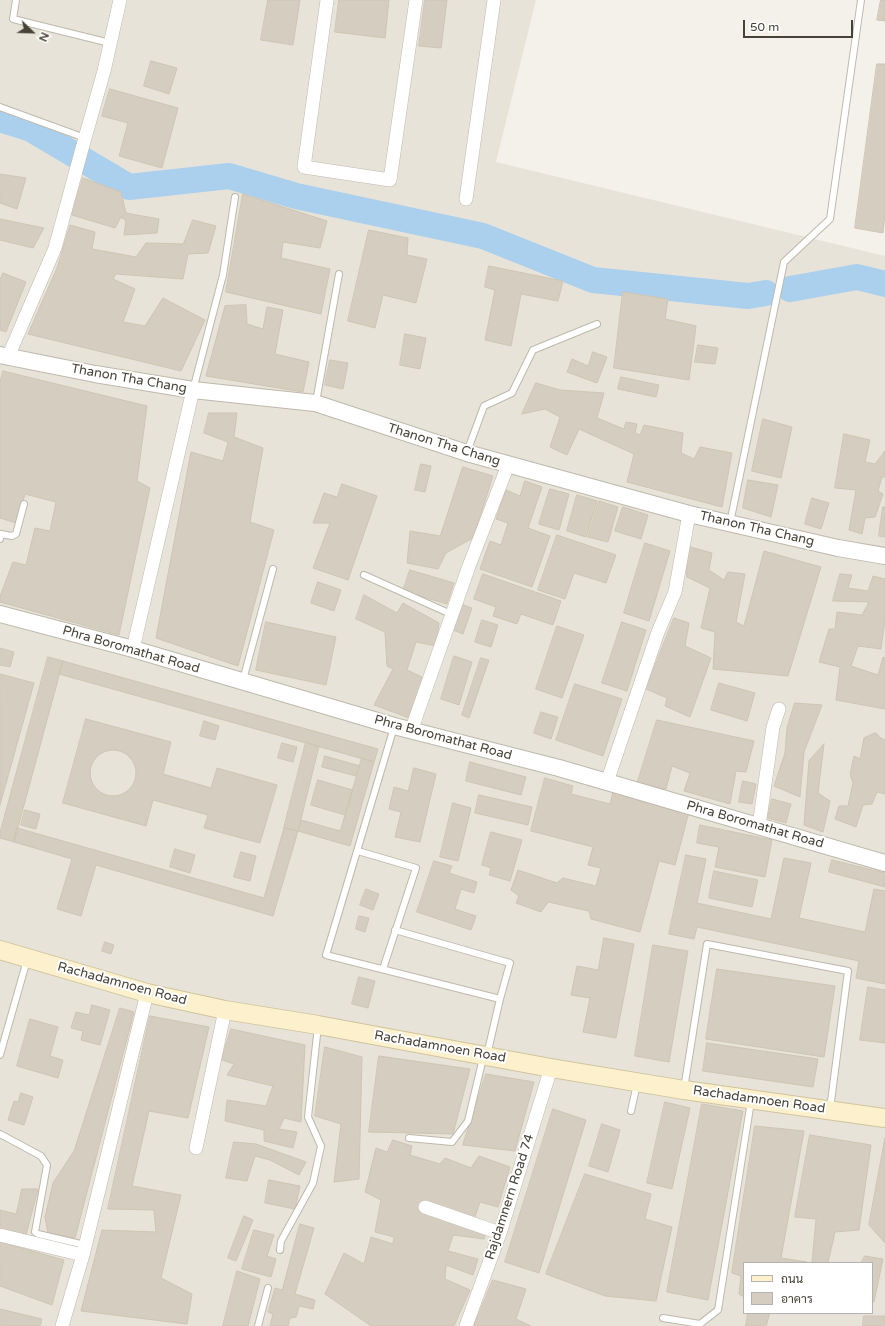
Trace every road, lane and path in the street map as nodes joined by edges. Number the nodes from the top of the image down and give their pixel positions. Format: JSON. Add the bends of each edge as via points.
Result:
{"nodes":[{"id":1,"x":16,"y":0,"type":"edge"},
{"id":2,"x":120,"y":0,"type":"edge"},
{"id":3,"x":327,"y":0,"type":"edge"},
{"id":4,"x":416,"y":0,"type":"edge"},
{"id":5,"x":494,"y":0,"type":"edge"},
{"id":6,"x":862,"y":0,"type":"edge"},
{"id":7,"x":110,"y":43,"type":"junction"},
{"id":8,"x":0,"y":107,"type":"edge"},
{"id":9,"x":84,"y":142,"type":"junction"},
{"id":10,"x":235,"y":197,"type":"dead end"},
{"id":11,"x":466,"y":199,"type":"dead end"},
{"id":12,"x":339,"y":274,"type":"dead end"},
{"id":13,"x":597,"y":324,"type":"dead end"},
{"id":14,"x":4,"y":356,"type":"edge"},
{"id":15,"x":193,"y":390,"type":"junction"},
{"id":16,"x":315,"y":403,"type":"junction"},
{"id":17,"x":466,"y":453,"type":"junction"},
{"id":18,"x":508,"y":465,"type":"junction"},
{"id":19,"x":24,"y":504,"type":"dead end"},
{"id":20,"x":689,"y":514,"type":"junction"},
{"id":21,"x":730,"y":523,"type":"junction"},
{"id":22,"x":0,"y":539,"type":"edge"},
{"id":23,"x":885,"y":556,"type":"edge"},
{"id":24,"x":273,"y":569,"type":"dead end"},
{"id":25,"x":364,"y":575,"type":"dead end"},
{"id":26,"x":0,"y":614,"type":"edge"},
{"id":27,"x":453,"y":616,"type":"junction"},
{"id":28,"x":133,"y":649,"type":"junction"},
{"id":29,"x":243,"y":682,"type":"junction"},
{"id":30,"x":779,"y":709,"type":"dead end"},
{"id":31,"x":394,"y":726,"type":"junction"},
{"id":32,"x":411,"y":731,"type":"junction"},
{"id":33,"x":607,"y":782,"type":"junction"},
{"id":34,"x":759,"y":826,"type":"junction"},
{"id":35,"x":358,"y":851,"type":"junction"},
{"id":36,"x":885,"y":863,"type":"edge"},
{"id":37,"x":395,"y":930,"type":"junction"},
{"id":38,"x":0,"y":950,"type":"edge"},
{"id":39,"x":27,"y":958,"type":"junction"},
{"id":40,"x":383,"y":969,"type":"junction"},
{"id":41,"x":147,"y":993,"type":"junction"},
{"id":42,"x":500,"y":999,"type":"junction"},
{"id":43,"x":225,"y":1010,"type":"junction"},
{"id":44,"x":318,"y":1024,"type":"junction"},
{"id":45,"x":0,"y":1055,"type":"edge"},
{"id":46,"x":485,"y":1055,"type":"junction"},
{"id":47,"x":551,"y":1068,"type":"junction"},
{"id":48,"x":638,"y":1082,"type":"junction"},
{"id":49,"x":684,"y":1090,"type":"junction"},
{"id":50,"x":751,"y":1099,"type":"junction"},
{"id":51,"x":830,"y":1110,"type":"junction"},
{"id":52,"x":631,"y":1111,"type":"dead end"},
{"id":53,"x":885,"y":1118,"type":"edge"},
{"id":54,"x":0,"y":1134,"type":"edge"},
{"id":55,"x":409,"y":1138,"type":"dead end"},
{"id":56,"x":196,"y":1148,"type":"dead end"},
{"id":57,"x":425,"y":1207,"type":"dead end"},
{"id":58,"x":500,"y":1233,"type":"junction"},
{"id":59,"x":0,"y":1235,"type":"edge"},
{"id":60,"x":84,"y":1250,"type":"junction"},
{"id":61,"x":280,"y":1250,"type":"dead end"},
{"id":62,"x":268,"y":1288,"type":"dead end"},
{"id":63,"x":663,"y":1318,"type":"dead end"},
{"id":64,"x":62,"y":1326,"type":"edge"},
{"id":65,"x":258,"y":1326,"type":"edge"},
{"id":66,"x":466,"y":1326,"type":"edge"}],
"edges":[{"from":1,"to":7,"type":"lane","via":[[13,19]]},
{"from":2,"to":7,"type":"street"},
{"from":3,"to":4,"type":"street","via":[[304,168],[390,180]]},
{"from":5,"to":11,"type":"street"},
{"from":6,"to":21,"type":"lane","via":[[830,219],[784,262]]},
{"from":7,"to":9,"type":"street"},
{"from":8,"to":9,"type":"lane"},
{"from":9,"to":14,"type":"street","via":[[55,248]]},
{"from":10,"to":15,"type":"lane","via":[[223,275]]},
{"from":12,"to":16,"type":"lane"},
{"from":13,"to":17,"type":"lane","via":[[533,350],[512,393],[484,406]]},
{"from":14,"to":15,"type":"street","name":"Thanon Tha Chang"},
{"from":15,"to":16,"type":"street","name":"Thanon Tha Chang"},
{"from":15,"to":28,"type":"street"},
{"from":16,"to":17,"type":"street","name":"Thanon Tha Chang"},
{"from":17,"to":18,"type":"street","name":"Thanon Tha Chang"},
{"from":18,"to":20,"type":"street","name":"Thanon Tha Chang"},
{"from":18,"to":27,"type":"street","via":[[469,566]]},
{"from":19,"to":22,"type":"lane","via":[[16,534],[1,534]]},
{"from":20,"to":21,"type":"street","name":"Thanon Tha Chang"},
{"from":20,"to":33,"type":"street","via":[[675,592],[658,632]]},
{"from":21,"to":23,"type":"street","name":"Thanon Tha Chang"},
{"from":24,"to":29,"type":"lane"},
{"from":25,"to":27,"type":"lane"},
{"from":26,"to":28,"type":"street","name":"Phra Boromathat Road"},
{"from":27,"to":32,"type":"street"},
{"from":28,"to":29,"type":"street","name":"Phra Boromathat Road"},
{"from":29,"to":31,"type":"street","name":"Phra Boromathat Road"},
{"from":30,"to":34,"type":"street","via":[[773,727]]},
{"from":31,"to":32,"type":"street","name":"Phra Boromathat Road"},
{"from":31,"to":35,"type":"lane"},
{"from":32,"to":33,"type":"street","name":"Phra Boromathat Road"},
{"from":33,"to":34,"type":"street","name":"Phra Boromathat Road"},
{"from":34,"to":36,"type":"street","name":"Phra Boromathat Road"},
{"from":35,"to":37,"type":"lane","via":[[416,868]]},
{"from":35,"to":40,"type":"lane","via":[[326,955]]},
{"from":37,"to":40,"type":"lane"},
{"from":37,"to":42,"type":"lane","via":[[510,963]]},
{"from":38,"to":39,"type":"main road","name":"Rachadamnoen Road"},
{"from":39,"to":41,"type":"main road","name":"Rachadamnoen Road"},
{"from":39,"to":45,"type":"lane"},
{"from":40,"to":42,"type":"lane"},
{"from":41,"to":43,"type":"main road","name":"Rachadamnoen Road"},
{"from":41,"to":60,"type":"street"},
{"from":42,"to":46,"type":"lane"},
{"from":43,"to":44,"type":"main road","name":"Rachadamnoen Road"},
{"from":43,"to":56,"type":"street"},
{"from":44,"to":46,"type":"main road","name":"Rachadamnoen Road"},
{"from":44,"to":61,"type":"lane","via":[[308,1117],[321,1146],[313,1184],[281,1241]]},
{"from":46,"to":47,"type":"main road","name":"Rachadamnoen Road"},
{"from":46,"to":55,"type":"lane","via":[[468,1121],[452,1142]]},
{"from":47,"to":48,"type":"main road","name":"Rachadamnoen Road"},
{"from":47,"to":58,"type":"street","name":"Rajdamnern Road 74"},
{"from":48,"to":49,"type":"main road","name":"Rachadamnoen Road"},
{"from":48,"to":52,"type":"lane"},
{"from":49,"to":50,"type":"main road","name":"Rachadamnoen Road"},
{"from":49,"to":51,"type":"lane","via":[[707,944],[848,971]]},
{"from":50,"to":51,"type":"main road","name":"Rachadamnoen Road"},
{"from":50,"to":63,"type":"lane","via":[[718,1310],[700,1324]]},
{"from":51,"to":53,"type":"main road","name":"Rachadamnoen Road"},
{"from":54,"to":60,"type":"lane","via":[[41,1156],[47,1165],[35,1232]]},
{"from":57,"to":58,"type":"street"},
{"from":58,"to":66,"type":"street","name":"Rajdamnern Road 74"},
{"from":59,"to":60,"type":"street"},
{"from":60,"to":64,"type":"street"},
{"from":62,"to":65,"type":"lane"}]}
